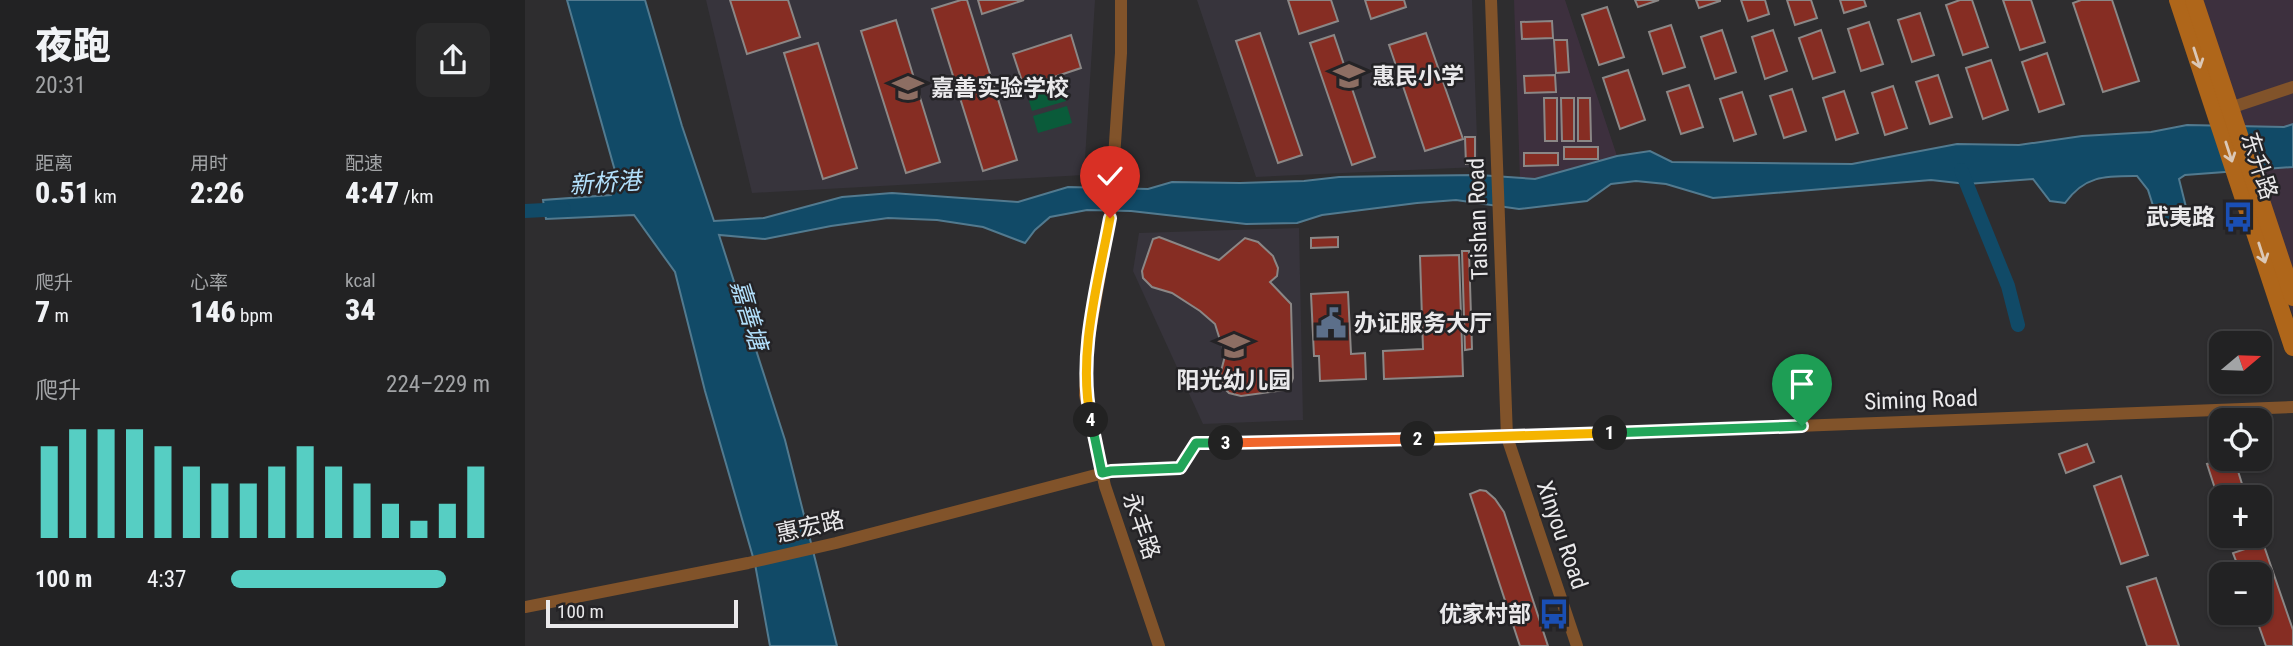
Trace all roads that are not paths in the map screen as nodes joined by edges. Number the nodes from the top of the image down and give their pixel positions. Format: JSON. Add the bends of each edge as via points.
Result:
{"nodes":[{"id":1,"x":1121,"y":0,"type":"edge"},
{"id":2,"x":1491,"y":0,"type":"edge"},
{"id":3,"x":2178,"y":0,"type":"edge"},
{"id":4,"x":2194,"y":0,"type":"edge"},
{"id":5,"x":2293,"y":87,"type":"edge"},
{"id":6,"x":2223,"y":112,"type":"junction"},
{"id":7,"x":2248,"y":186,"type":"junction"},
{"id":8,"x":2293,"y":297,"type":"edge"},
{"id":9,"x":2293,"y":347,"type":"edge"},
{"id":10,"x":2293,"y":407,"type":"edge"},
{"id":11,"x":1507,"y":437,"type":"junction"},
{"id":12,"x":1102,"y":473,"type":"junction"},
{"id":13,"x":525,"y":607,"type":"edge"},
{"id":14,"x":1159,"y":646,"type":"edge"},
{"id":15,"x":1577,"y":646,"type":"edge"}],
"edges":[{"from":1,"to":12,"type":"street","name":"永丰路","via":[[1110,218],[1087,349],[1085,395]]},
{"from":2,"to":11,"type":"street","name":"Taishan Road"},
{"from":3,"to":6,"type":"main road","name":"东升路","one_way":true},
{"from":4,"to":6,"type":"main road","name":"东升路"},
{"from":5,"to":6,"type":"street"},
{"from":6,"to":7,"type":"main road","name":"东升路"},
{"from":7,"to":8,"type":"main road","name":"东升路"},
{"from":7,"to":9,"type":"main road","name":"东升路","one_way":true},
{"from":10,"to":11,"type":"street","name":"Siming Road"},
{"from":11,"to":12,"type":"street","name":"Siming Road","via":[[1196,443],[1180,468]]},
{"from":11,"to":15,"type":"street","name":"Xinyou Road"},
{"from":12,"to":13,"type":"street","name":"惠宏路","via":[[836,543]]},
{"from":12,"to":14,"type":"street","name":"永丰路"}]}
